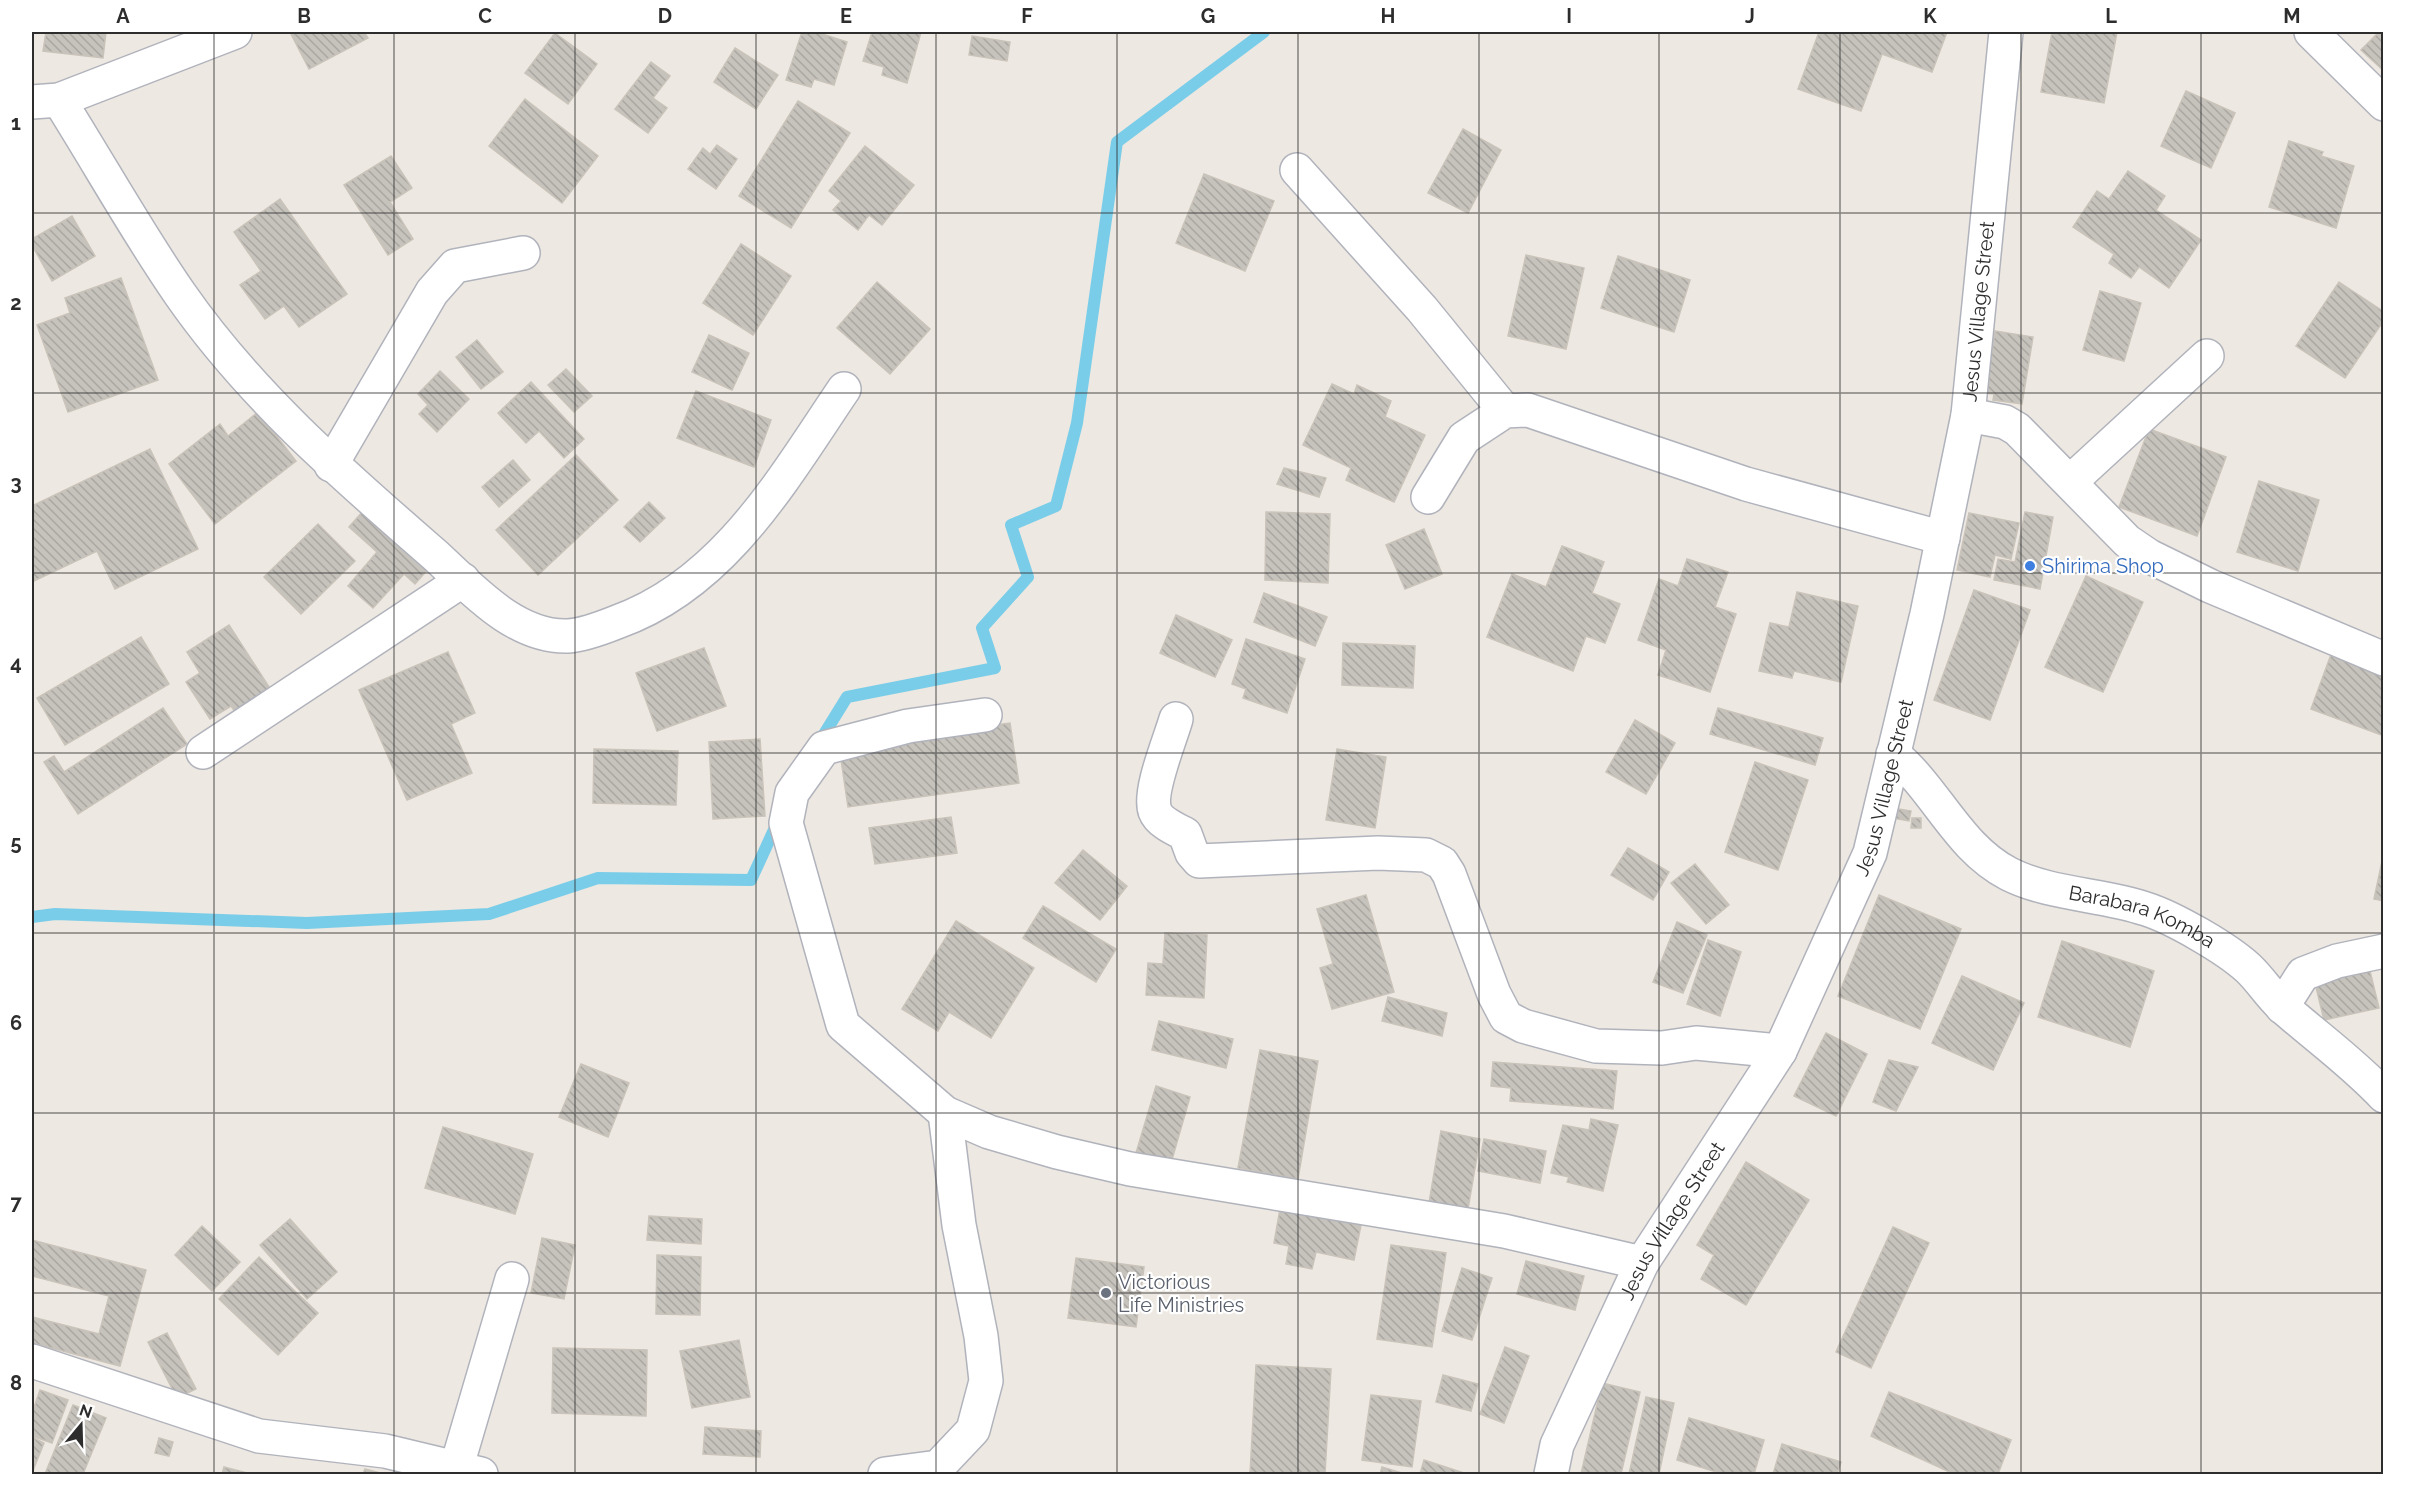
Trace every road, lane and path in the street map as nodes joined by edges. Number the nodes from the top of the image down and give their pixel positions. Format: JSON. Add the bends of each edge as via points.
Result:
{"nodes":[{"id":1,"x":236,"y":32,"type":"edge"},
{"id":2,"x":2006,"y":32,"type":"edge"},
{"id":3,"x":2311,"y":32,"type":"edge"},
{"id":4,"x":45,"y":101,"type":"edge"},
{"id":5,"x":2384,"y":104,"type":"edge"},
{"id":6,"x":1297,"y":170,"type":"dead end"},
{"id":7,"x":523,"y":253,"type":"dead end"},
{"id":8,"x":2207,"y":356,"type":"dead end"},
{"id":9,"x":844,"y":389,"type":"dead end"},
{"id":10,"x":1505,"y":411,"type":"junction"},
{"id":11,"x":1968,"y":415,"type":"junction"},
{"id":12,"x":331,"y":465,"type":"junction"},
{"id":13,"x":2070,"y":482,"type":"junction"},
{"id":14,"x":1428,"y":497,"type":"dead end"},
{"id":15,"x":1943,"y":538,"type":"junction"},
{"id":16,"x":463,"y":580,"type":"junction"},
{"id":17,"x":2384,"y":659,"type":"edge"},
{"id":18,"x":985,"y":715,"type":"dead end"},
{"id":19,"x":1176,"y":719,"type":"dead end"},
{"id":20,"x":203,"y":752,"type":"dead end"},
{"id":21,"x":1893,"y":754,"type":"junction"},
{"id":22,"x":2384,"y":951,"type":"edge"},
{"id":23,"x":2282,"y":1007,"type":"junction"},
{"id":24,"x":1780,"y":1051,"type":"junction"},
{"id":25,"x":2384,"y":1096,"type":"edge"},
{"id":26,"x":945,"y":1113,"type":"junction"},
{"id":27,"x":1642,"y":1263,"type":"junction"},
{"id":28,"x":512,"y":1279,"type":"dead end"},
{"id":29,"x":32,"y":1361,"type":"edge"},
{"id":30,"x":469,"y":1472,"type":"edge"},
{"id":31,"x":885,"y":1474,"type":"edge"},
{"id":32,"x":1551,"y":1474,"type":"edge"}],
"edges":[{"from":1,"to":4,"type":"street"},
{"from":2,"to":11,"type":"street","name":"Jesus Village Street"},
{"from":3,"to":5,"type":"street"},
{"from":4,"to":12,"type":"street","via":[[181,295],[247,378]]},
{"from":6,"to":10,"type":"street","via":[[1422,309]]},
{"from":7,"to":12,"type":"street","via":[[456,266],[440,283]]},
{"from":8,"to":13,"type":"street"},
{"from":9,"to":16,"type":"street","via":[[747,529],[672,596],[632,617],[571,636],[548,636],[519,625]]},
{"from":10,"to":14,"type":"street","via":[[1464,438]]},
{"from":10,"to":15,"type":"street","via":[[1528,410],[1546,415],[1746,484]]},
{"from":11,"to":13,"type":"street","via":[[2005,422],[2017,429]]},
{"from":11,"to":15,"type":"street","name":"Jesus Village Street"},
{"from":12,"to":16,"type":"street"},
{"from":13,"to":17,"type":"street","via":[[2127,541],[2149,556]]},
{"from":15,"to":21,"type":"street","name":"Jesus Village Street"},
{"from":16,"to":20,"type":"street"},
{"from":18,"to":26,"type":"street","via":[[908,726],[824,748],[792,794],[786,823],[843,1025]]},
{"from":19,"to":24,"type":"street","via":[[1153,796],[1155,813],[1185,834],[1199,861],[1378,852],[1426,855],[1442,863],[1449,874],[1506,1017],[1596,1046],[1662,1048],[1696,1043]]},
{"from":21,"to":23,"type":"street","name":"Barabara Komba","via":[[1913,771],[1973,850],[2009,874],[2051,888],[2148,909],[2199,935],[2247,968]]},
{"from":21,"to":24,"type":"street","name":"Jesus Village Street","via":[[1870,853]]},
{"from":22,"to":23,"type":"street","via":[[2337,961],[2303,974]]},
{"from":23,"to":25,"type":"street","name":"Barabara Komba"},
{"from":24,"to":27,"type":"street","name":"Jesus Village Street"},
{"from":26,"to":27,"type":"street","via":[[989,1132],[1130,1169],[1504,1231]]},
{"from":26,"to":31,"type":"street","via":[[959,1225],[986,1382],[973,1430],[938,1467]]},
{"from":27,"to":32,"type":"street","name":"Jesus Village Street","via":[[1557,1445]]},
{"from":28,"to":30,"type":"street"},
{"from":29,"to":30,"type":"street","via":[[259,1436],[385,1451]]}]}
